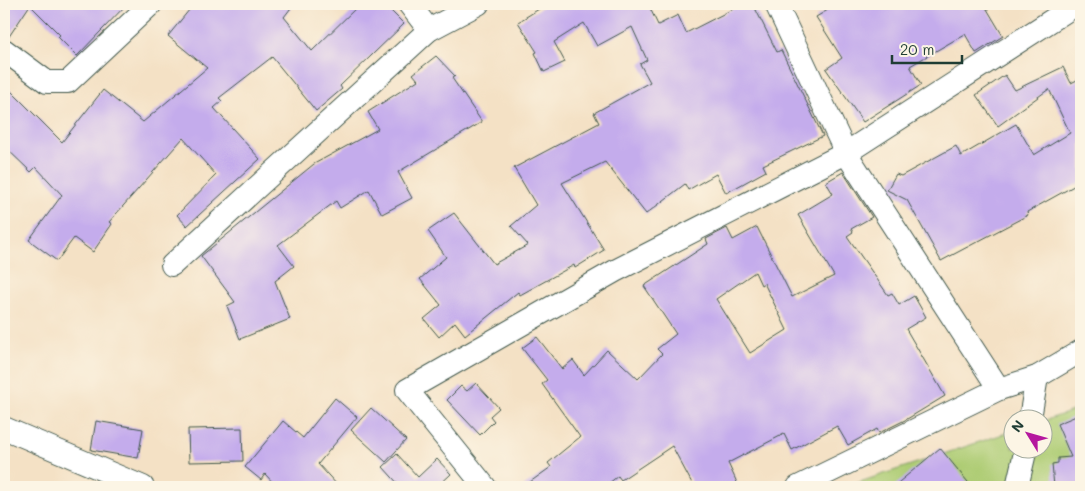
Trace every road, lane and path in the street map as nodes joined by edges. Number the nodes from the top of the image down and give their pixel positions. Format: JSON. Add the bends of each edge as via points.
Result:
{"nodes":[{"id":1,"x":151,"y":4,"type":"edge"},
{"id":2,"x":409,"y":4,"type":"edge"},
{"id":3,"x":478,"y":4,"type":"edge"},
{"id":4,"x":776,"y":4,"type":"edge"},
{"id":5,"x":1076,"y":4,"type":"edge"},
{"id":6,"x":429,"y":30,"type":"junction"},
{"id":7,"x":4,"y":50,"type":"edge"},
{"id":8,"x":846,"y":153,"type":"junction"},
{"id":9,"x":172,"y":265,"type":"dead end"},
{"id":10,"x":1081,"y":351,"type":"edge"},
{"id":11,"x":1037,"y":377,"type":"junction"},
{"id":12,"x":999,"y":390,"type":"junction"},
{"id":13,"x":1032,"y":408,"type":"edge"},
{"id":14,"x":4,"y":428,"type":"edge"},
{"id":15,"x":1024,"y":458,"type":"edge"},
{"id":16,"x":143,"y":487,"type":"edge"},
{"id":17,"x":485,"y":487,"type":"edge"},
{"id":18,"x":798,"y":487,"type":"edge"},
{"id":19,"x":1017,"y":487,"type":"edge"}],
"edges":[{"from":1,"to":7,"type":"street","via":[[68,82],[47,82]]},
{"from":2,"to":6,"type":"street"},
{"from":3,"to":6,"type":"street"},
{"from":4,"to":8,"type":"street"},
{"from":5,"to":8,"type":"street"},
{"from":6,"to":9,"type":"street"},
{"from":8,"to":12,"type":"street"},
{"from":8,"to":17,"type":"street","via":[[615,271],[407,390]]},
{"from":10,"to":11,"type":"street"},
{"from":11,"to":12,"type":"street"},
{"from":11,"to":13,"type":"street"},
{"from":12,"to":18,"type":"street"},
{"from":14,"to":16,"type":"street"},
{"from":15,"to":19,"type":"street"}]}
